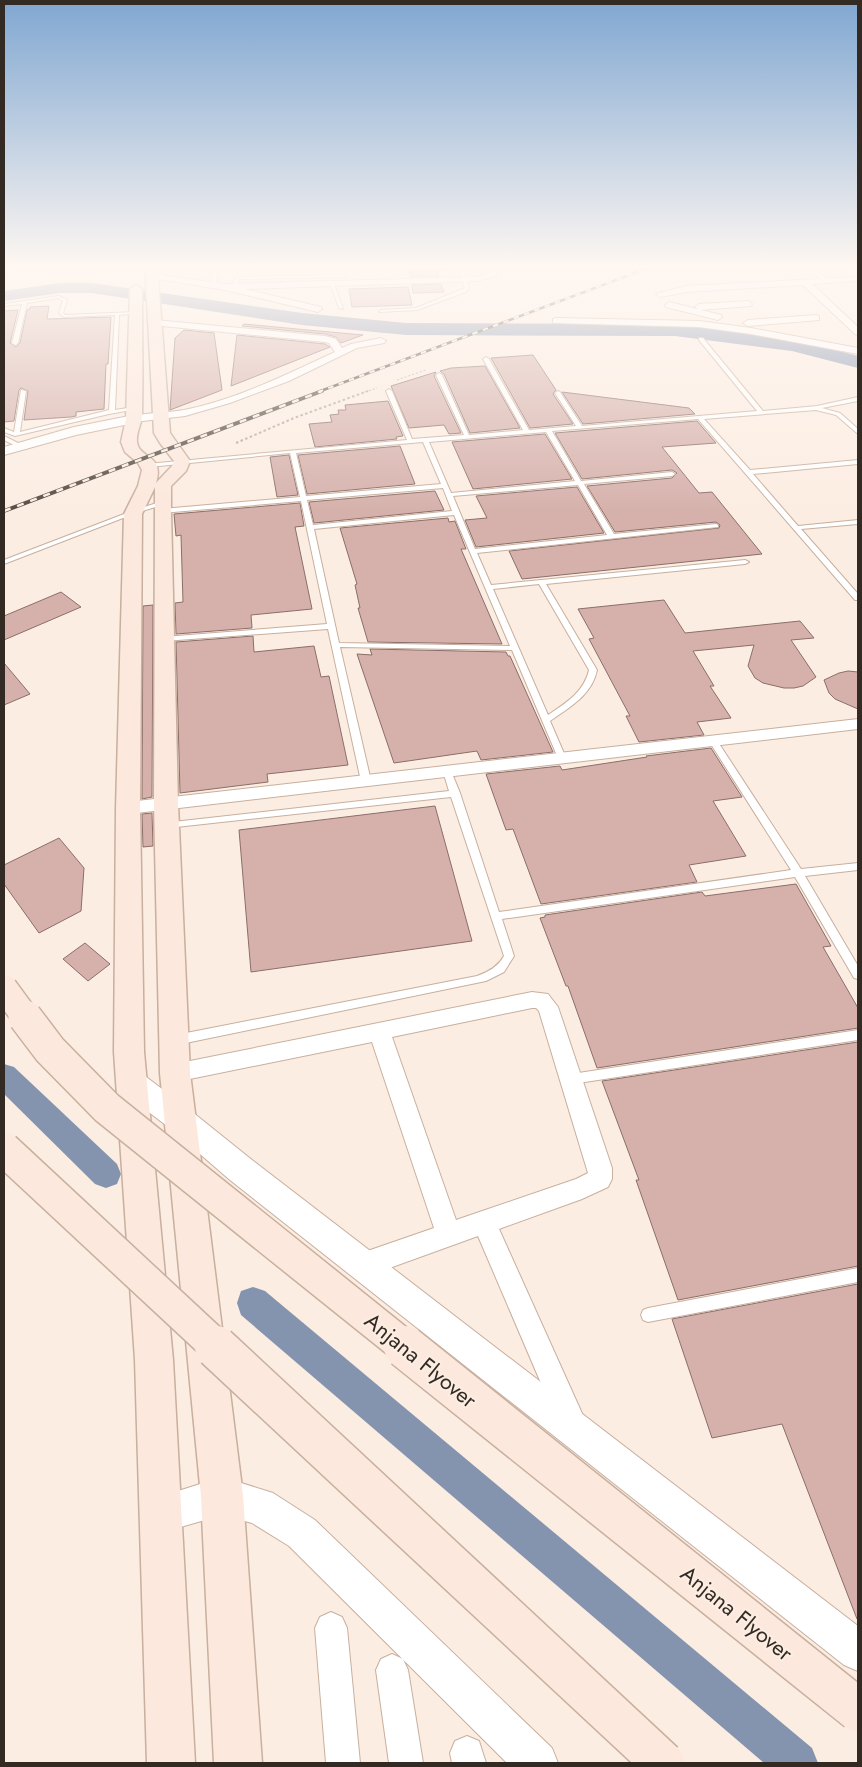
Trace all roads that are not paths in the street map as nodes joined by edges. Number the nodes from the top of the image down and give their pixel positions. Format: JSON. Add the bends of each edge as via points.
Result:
{"nodes":[{"id":1,"x":139,"y":347,"type":"edge"},
{"id":2,"x":336,"y":347,"type":"edge"},
{"id":3,"x":350,"y":347,"type":"edge"},
{"id":4,"x":708,"y":347,"type":"edge"},
{"id":5,"x":839,"y":347,"type":"edge"},
{"id":6,"x":340,"y":351,"type":"junction"},
{"id":7,"x":858,"y":351,"type":"edge"},
{"id":8,"x":486,"y":359,"type":"dead end"},
{"id":9,"x":439,"y":375,"type":"dead end"},
{"id":10,"x":23,"y":391,"type":"dead end"},
{"id":11,"x":388,"y":391,"type":"dead end"},
{"id":12,"x":558,"y":393,"type":"dead end"},
{"id":13,"x":858,"y":399,"type":"edge"},
{"id":14,"x":816,"y":408,"type":"junction"},
{"id":15,"x":762,"y":412,"type":"junction"},
{"id":16,"x":700,"y":418,"type":"junction"},
{"id":17,"x":134,"y":420,"type":"junction"},
{"id":18,"x":580,"y":427,"type":"junction"},
{"id":19,"x":87,"y":428,"type":"junction"},
{"id":20,"x":4,"y":430,"type":"edge"},
{"id":21,"x":548,"y":430,"type":"junction"},
{"id":22,"x":527,"y":432,"type":"junction"},
{"id":23,"x":858,"y":432,"type":"edge"},
{"id":24,"x":467,"y":436,"type":"junction"},
{"id":25,"x":4,"y":438,"type":"edge"},
{"id":26,"x":18,"y":440,"type":"junction"},
{"id":27,"x":425,"y":440,"type":"junction"},
{"id":28,"x":410,"y":441,"type":"junction"},
{"id":29,"x":4,"y":451,"type":"edge"},
{"id":30,"x":293,"y":451,"type":"junction"},
{"id":31,"x":189,"y":461,"type":"junction"},
{"id":32,"x":858,"y":462,"type":"edge"},
{"id":33,"x":149,"y":465,"type":"junction"},
{"id":34,"x":749,"y":472,"type":"junction"},
{"id":35,"x":672,"y":474,"type":"dead end"},
{"id":36,"x":579,"y":482,"type":"junction"},
{"id":37,"x":445,"y":486,"type":"junction"},
{"id":38,"x":448,"y":495,"type":"junction"},
{"id":39,"x":304,"y":500,"type":"junction"},
{"id":40,"x":153,"y":509,"type":"junction"},
{"id":41,"x":456,"y":513,"type":"junction"},
{"id":42,"x":858,"y":522,"type":"edge"},
{"id":43,"x":716,"y":526,"type":"dead end"},
{"id":44,"x":310,"y":527,"type":"junction"},
{"id":45,"x":794,"y":528,"type":"junction"},
{"id":46,"x":612,"y":537,"type":"junction"},
{"id":47,"x":473,"y":551,"type":"junction"},
{"id":48,"x":4,"y":562,"type":"edge"},
{"id":49,"x":745,"y":562,"type":"dead end"},
{"id":50,"x":541,"y":582,"type":"junction"},
{"id":51,"x":488,"y":588,"type":"junction"},
{"id":52,"x":856,"y":594,"type":"edge"},
{"id":53,"x":332,"y":626,"type":"junction"},
{"id":54,"x":164,"y":639,"type":"junction"},
{"id":55,"x":336,"y":645,"type":"junction"},
{"id":56,"x":515,"y":648,"type":"junction"},
{"id":57,"x":546,"y":720,"type":"junction"},
{"id":58,"x":858,"y":724,"type":"edge"},
{"id":59,"x":713,"y":741,"type":"junction"},
{"id":60,"x":562,"y":758,"type":"junction"},
{"id":61,"x":447,"y":771,"type":"junction"},
{"id":62,"x":366,"y":781,"type":"junction"},
{"id":63,"x":455,"y":793,"type":"junction"},
{"id":64,"x":128,"y":808,"type":"junction"},
{"id":65,"x":166,"y":814,"type":"junction"},
{"id":66,"x":858,"y":866,"type":"edge"},
{"id":67,"x":798,"y":873,"type":"junction"},
{"id":68,"x":495,"y":916,"type":"junction"},
{"id":69,"x":858,"y":975,"type":"edge"},
{"id":70,"x":4,"y":988,"type":"edge"},
{"id":71,"x":379,"y":1031,"type":"junction"},
{"id":72,"x":858,"y":1035,"type":"edge"},
{"id":73,"x":174,"y":1040,"type":"junction"},
{"id":74,"x":175,"y":1073,"type":"junction"},
{"id":75,"x":572,"y":1079,"type":"junction"},
{"id":76,"x":131,"y":1082,"type":"junction"},
{"id":77,"x":181,"y":1120,"type":"junction"},
{"id":78,"x":4,"y":1149,"type":"edge"},
{"id":79,"x":484,"y":1222,"type":"junction"},
{"id":80,"x":449,"y":1234,"type":"junction"},
{"id":81,"x":362,"y":1265,"type":"junction"},
{"id":82,"x":858,"y":1275,"type":"edge"},
{"id":83,"x":648,"y":1315,"type":"dead end"},
{"id":84,"x":576,"y":1432,"type":"junction"},
{"id":85,"x":222,"y":1496,"type":"junction"},
{"id":86,"x":160,"y":1514,"type":"junction"},
{"id":87,"x":331,"y":1628,"type":"dead end"},
{"id":88,"x":852,"y":1640,"type":"edge"},
{"id":89,"x":392,"y":1670,"type":"dead end"},
{"id":90,"x":858,"y":1710,"type":"edge"},
{"id":91,"x":171,"y":1763,"type":"edge"},
{"id":92,"x":238,"y":1763,"type":"edge"},
{"id":93,"x":343,"y":1763,"type":"edge"},
{"id":94,"x":406,"y":1763,"type":"edge"},
{"id":95,"x":537,"y":1763,"type":"edge"},
{"id":96,"x":663,"y":1763,"type":"edge"}],
"edges":[{"from":1,"to":17,"type":"main road"},
{"from":2,"to":6,"type":"street"},
{"from":3,"to":6,"type":"street"},
{"from":4,"to":15,"type":"lane"},
{"from":5,"to":7,"type":"street"},
{"from":6,"to":17,"type":"street","via":[[285,379],[226,401],[185,413]]},
{"from":8,"to":22,"type":"lane"},
{"from":9,"to":24,"type":"lane"},
{"from":10,"to":26,"type":"lane"},
{"from":11,"to":28,"type":"lane"},
{"from":12,"to":18,"type":"lane"},
{"from":13,"to":14,"type":"lane"},
{"from":14,"to":15,"type":"lane"},
{"from":14,"to":23,"type":"lane","via":[[838,414]]},
{"from":15,"to":16,"type":"lane"},
{"from":16,"to":18,"type":"lane"},
{"from":16,"to":34,"type":"lane"},
{"from":17,"to":19,"type":"street"},
{"from":17,"to":19,"type":"street"},
{"from":17,"to":26,"type":"lane"},
{"from":17,"to":31,"type":"main road"},
{"from":17,"to":33,"type":"main road","via":[[131,450]]},
{"from":18,"to":21,"type":"lane"},
{"from":19,"to":26,"type":"street"},
{"from":20,"to":26,"type":"lane"},
{"from":21,"to":22,"type":"lane"},
{"from":21,"to":36,"type":"lane"},
{"from":22,"to":24,"type":"lane"},
{"from":24,"to":27,"type":"lane"},
{"from":25,"to":26,"type":"lane"},
{"from":26,"to":29,"type":"street"},
{"from":27,"to":28,"type":"lane"},
{"from":27,"to":37,"type":"lane"},
{"from":28,"to":30,"type":"lane"},
{"from":30,"to":31,"type":"lane"},
{"from":30,"to":39,"type":"lane"},
{"from":31,"to":33,"type":"lane"},
{"from":31,"to":40,"type":"main road","via":[[163,485]]},
{"from":32,"to":34,"type":"lane"},
{"from":33,"to":40,"type":"main road"},
{"from":34,"to":45,"type":"lane"},
{"from":35,"to":36,"type":"lane"},
{"from":36,"to":38,"type":"lane"},
{"from":36,"to":46,"type":"lane"},
{"from":37,"to":38,"type":"lane"},
{"from":37,"to":39,"type":"lane"},
{"from":38,"to":41,"type":"lane"},
{"from":39,"to":40,"type":"lane"},
{"from":39,"to":44,"type":"lane"},
{"from":40,"to":48,"type":"lane"},
{"from":40,"to":54,"type":"main road"},
{"from":40,"to":64,"type":"main road"},
{"from":41,"to":44,"type":"lane"},
{"from":41,"to":47,"type":"lane"},
{"from":42,"to":45,"type":"lane"},
{"from":43,"to":46,"type":"lane"},
{"from":44,"to":53,"type":"lane"},
{"from":45,"to":52,"type":"lane"},
{"from":46,"to":47,"type":"lane"},
{"from":47,"to":51,"type":"lane"},
{"from":49,"to":50,"type":"lane"},
{"from":50,"to":51,"type":"lane"},
{"from":50,"to":57,"type":"lane","via":[[593,670],[592,679],[583,693]]},
{"from":51,"to":56,"type":"lane"},
{"from":53,"to":54,"type":"lane"},
{"from":53,"to":55,"type":"lane"},
{"from":54,"to":65,"type":"main road"},
{"from":55,"to":56,"type":"lane"},
{"from":55,"to":62,"type":"lane"},
{"from":56,"to":57,"type":"lane"},
{"from":57,"to":60,"type":"lane"},
{"from":58,"to":59,"type":"street"},
{"from":59,"to":60,"type":"street"},
{"from":59,"to":67,"type":"lane"},
{"from":60,"to":61,"type":"street"},
{"from":61,"to":62,"type":"street"},
{"from":61,"to":63,"type":"lane"},
{"from":62,"to":65,"type":"street"},
{"from":63,"to":65,"type":"lane"},
{"from":63,"to":68,"type":"lane"},
{"from":64,"to":65,"type":"street"},
{"from":64,"to":76,"type":"main road","via":[[128,1052]]},
{"from":65,"to":73,"type":"main road"},
{"from":66,"to":67,"type":"lane"},
{"from":67,"to":68,"type":"lane"},
{"from":67,"to":69,"type":"lane"},
{"from":68,"to":73,"type":"lane","via":[[509,956],[496,973],[477,980]]},
{"from":70,"to":90,"type":"main road","name":"Anjana Flyover","bridge":true,"via":[[50,1050],[107,1108]]},
{"from":71,"to":74,"type":"street"},
{"from":71,"to":75,"type":"street","via":[[541,1000],[548,1007]]},
{"from":71,"to":80,"type":"street"},
{"from":72,"to":75,"type":"lane"},
{"from":73,"to":74,"type":"main road"},
{"from":74,"to":77,"type":"main road"},
{"from":75,"to":79,"type":"street","via":[[600,1168],[600,1179]]},
{"from":76,"to":77,"type":"street"},
{"from":76,"to":86,"type":"main road","via":[[154,1360]]},
{"from":77,"to":81,"type":"street"},
{"from":77,"to":85,"type":"main road"},
{"from":78,"to":96,"type":"main road","bridge":true},
{"from":79,"to":80,"type":"street"},
{"from":79,"to":84,"type":"street"},
{"from":80,"to":81,"type":"street"},
{"from":81,"to":84,"type":"street"},
{"from":82,"to":83,"type":"lane"},
{"from":84,"to":88,"type":"street"},
{"from":85,"to":86,"type":"street"},
{"from":85,"to":92,"type":"main road"},
{"from":85,"to":95,"type":"street","via":[[260,1506],[302,1533]]},
{"from":86,"to":91,"type":"main road"},
{"from":87,"to":93,"type":"street"},
{"from":89,"to":94,"type":"street"}]}
